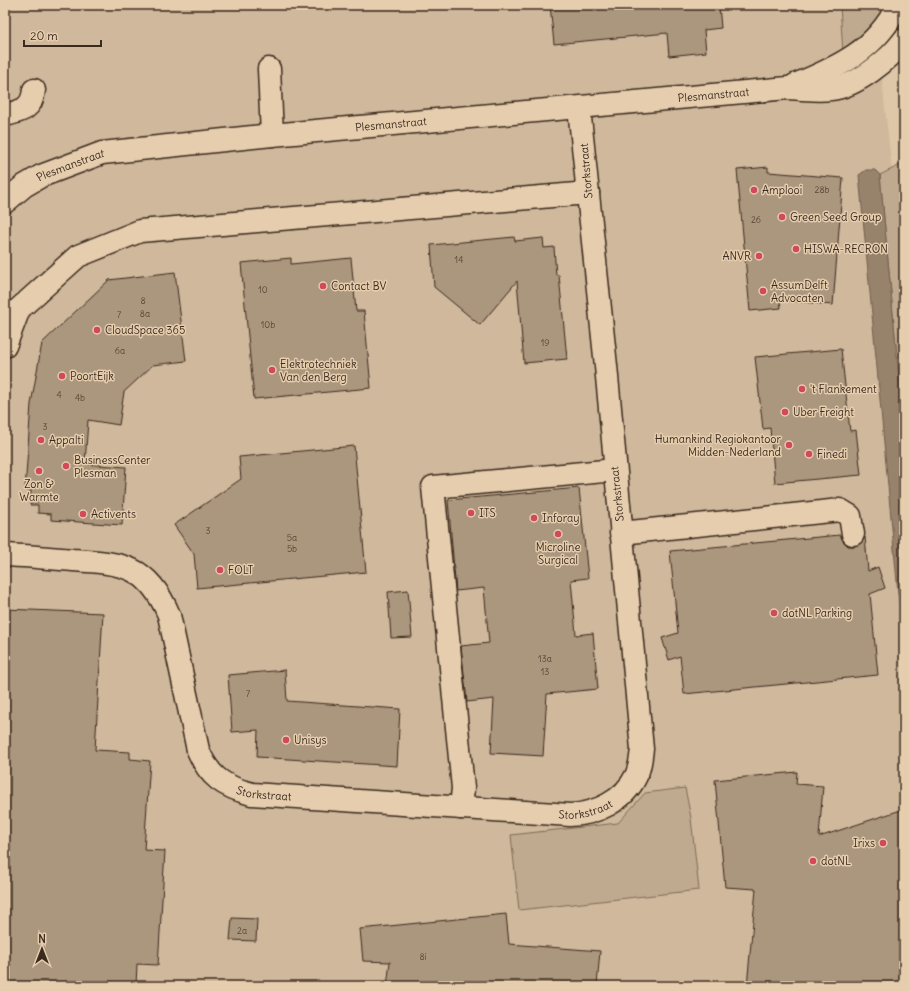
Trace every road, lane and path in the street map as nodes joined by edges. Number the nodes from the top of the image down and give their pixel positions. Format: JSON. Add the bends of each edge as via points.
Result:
{"nodes":[{"id":1,"x":898,"y":5,"type":"edge"},
{"id":2,"x":904,"y":40,"type":"edge"},
{"id":3,"x":269,"y":69,"type":"dead end"},
{"id":4,"x":788,"y":88,"type":"junction"},
{"id":5,"x":34,"y":90,"type":"dead end"},
{"id":6,"x":580,"y":108,"type":"junction"},
{"id":7,"x":5,"y":115,"type":"edge"},
{"id":8,"x":272,"y":135,"type":"junction"},
{"id":9,"x":588,"y":193,"type":"junction"},
{"id":10,"x":5,"y":202,"type":"edge"},
{"id":11,"x":5,"y":346,"type":"edge"},
{"id":12,"x":615,"y":470,"type":"junction"},
{"id":13,"x":621,"y":533,"type":"junction"},
{"id":14,"x":853,"y":534,"type":"dead end"},
{"id":15,"x":5,"y":555,"type":"edge"},
{"id":16,"x":462,"y":808,"type":"junction"}],
"edges":[{"from":1,"to":4,"type":"street","name":"Plesmanstraat","via":[[887,25],[870,44],[840,65]]},
{"from":2,"to":4,"type":"street","name":"Plesmanstraat","via":[[874,69],[854,81],[832,89]]},
{"from":3,"to":8,"type":"street"},
{"from":4,"to":6,"type":"street","name":"Plesmanstraat"},
{"from":5,"to":7,"type":"street","via":[[33,99],[28,106],[19,112]]},
{"from":6,"to":8,"type":"street","name":"Plesmanstraat","via":[[487,114]]},
{"from":6,"to":9,"type":"street","name":"Storkstraat"},
{"from":8,"to":10,"type":"street","name":"Plesmanstraat","via":[[102,153],[41,176]]},
{"from":9,"to":11,"type":"street","via":[[140,231],[78,256],[19,309]]},
{"from":9,"to":12,"type":"street","name":"Storkstraat"},
{"from":12,"to":13,"type":"street","name":"Storkstraat"},
{"from":12,"to":16,"type":"street","via":[[433,487],[462,780]]},
{"from":13,"to":14,"type":"street","via":[[840,510],[850,516]]},
{"from":13,"to":16,"type":"street","name":"Storkstraat","via":[[642,749],[636,776],[616,800],[584,814]]},
{"from":15,"to":16,"type":"street","name":"Storkstraat","via":[[113,563],[130,568],[152,584],[169,615],[198,750],[208,770],[220,782],[234,790],[252,794]]}]}
